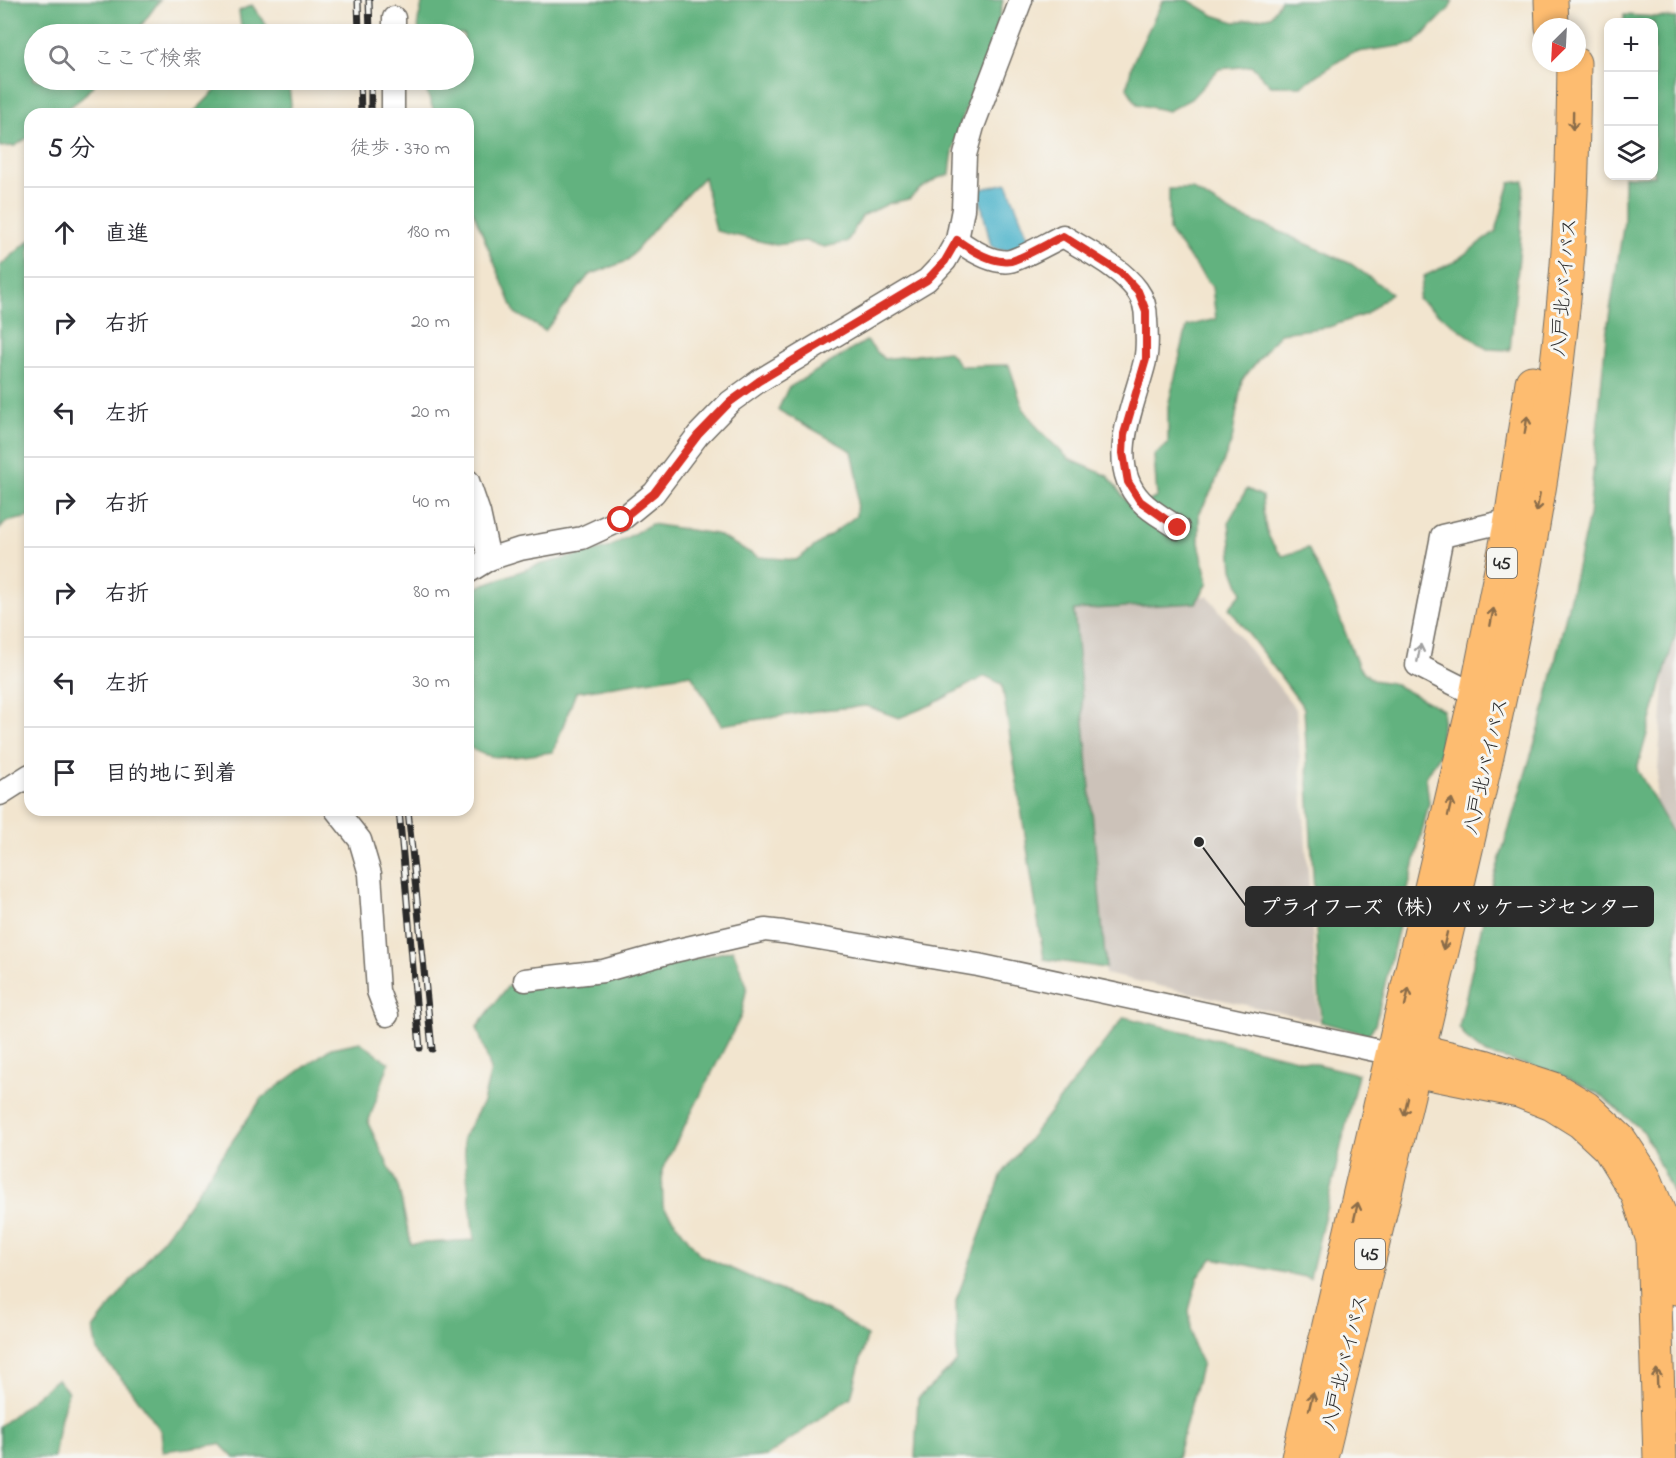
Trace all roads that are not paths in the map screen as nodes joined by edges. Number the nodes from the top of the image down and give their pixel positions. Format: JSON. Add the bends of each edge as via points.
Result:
{"nodes":[{"id":1,"x":1021,"y":0,"type":"edge"},
{"id":2,"x":1551,"y":0,"type":"edge"},
{"id":3,"x":1574,"y":0,"type":"edge"},
{"id":4,"x":1552,"y":18,"type":"edge"},
{"id":5,"x":1574,"y":18,"type":"edge"},
{"id":6,"x":1552,"y":72,"type":"edge"},
{"id":7,"x":1574,"y":72,"type":"edge"},
{"id":8,"x":393,"y":90,"type":"edge"},
{"id":9,"x":393,"y":108,"type":"edge"},
{"id":10,"x":957,"y":240,"type":"junction"},
{"id":11,"x":474,"y":498,"type":"edge"},
{"id":12,"x":1511,"y":520,"type":"junction"},
{"id":13,"x":1178,"y":528,"type":"dead end"},
{"id":14,"x":489,"y":559,"type":"junction"},
{"id":15,"x":474,"y":568,"type":"edge"},
{"id":16,"x":1476,"y":695,"type":"junction"},
{"id":17,"x":24,"y":779,"type":"edge"},
{"id":18,"x":0,"y":794,"type":"edge"},
{"id":19,"x":341,"y":816,"type":"edge"},
{"id":20,"x":525,"y":980,"type":"dead end"},
{"id":21,"x":387,"y":1015,"type":"dead end"},
{"id":22,"x":1409,"y":1058,"type":"junction"},
{"id":23,"x":1676,"y":1288,"type":"edge"},
{"id":24,"x":1298,"y":1458,"type":"edge"},
{"id":25,"x":1321,"y":1458,"type":"edge"},
{"id":26,"x":1660,"y":1458,"type":"edge"}],
"edges":[{"from":1,"to":10,"type":"street","via":[[972,126],[965,154],[963,209]]},
{"from":2,"to":4,"type":"highway"},
{"from":3,"to":5,"type":"highway"},
{"from":12,"to":6,"type":"highway","name":"八戸北バイパス","number":"45","one_way":true,"via":[[1546,260]]},
{"from":7,"to":22,"type":"highway","name":"八戸北バイパス","number":"45","one_way":true,"via":[[1566,276],[1540,492],[1493,733]]},
{"from":8,"to":9,"type":"street"},
{"from":10,"to":13,"type":"street","via":[[994,259],[1011,261],[1063,236],[1121,273],[1138,291],[1146,311],[1146,359],[1124,434],[1126,472],[1140,501]]},
{"from":10,"to":14,"type":"street","via":[[927,280],[730,402],[698,435],[654,493],[621,520],[582,538]]},
{"from":11,"to":14,"type":"street"},
{"from":16,"to":12,"type":"highway","name":"八戸北バイパス","number":"45","one_way":true},
{"from":16,"to":12,"type":"street","one_way":true,"via":[[1417,665],[1442,536]]},
{"from":14,"to":15,"type":"street"},
{"from":22,"to":16,"type":"highway","name":"八戸北バイパス","number":"45","one_way":true},
{"from":17,"to":18,"type":"street"},
{"from":19,"to":21,"type":"street","via":[[360,840],[370,873],[378,991]]},
{"from":20,"to":22,"type":"street","via":[[603,971],[765,930],[978,965]]},
{"from":22,"to":23,"type":"highway","via":[[1484,1066],[1554,1089],[1586,1108],[1620,1140],[1644,1176],[1666,1230]]},
{"from":24,"to":22,"type":"highway","name":"八戸北バイパス","number":"45","one_way":true},
{"from":22,"to":25,"type":"highway","name":"八戸北バイパス","number":"45","one_way":true},
{"from":26,"to":22,"type":"highway","one_way":true,"via":[[1653,1240],[1638,1195],[1609,1148],[1581,1122],[1552,1104]]}]}
